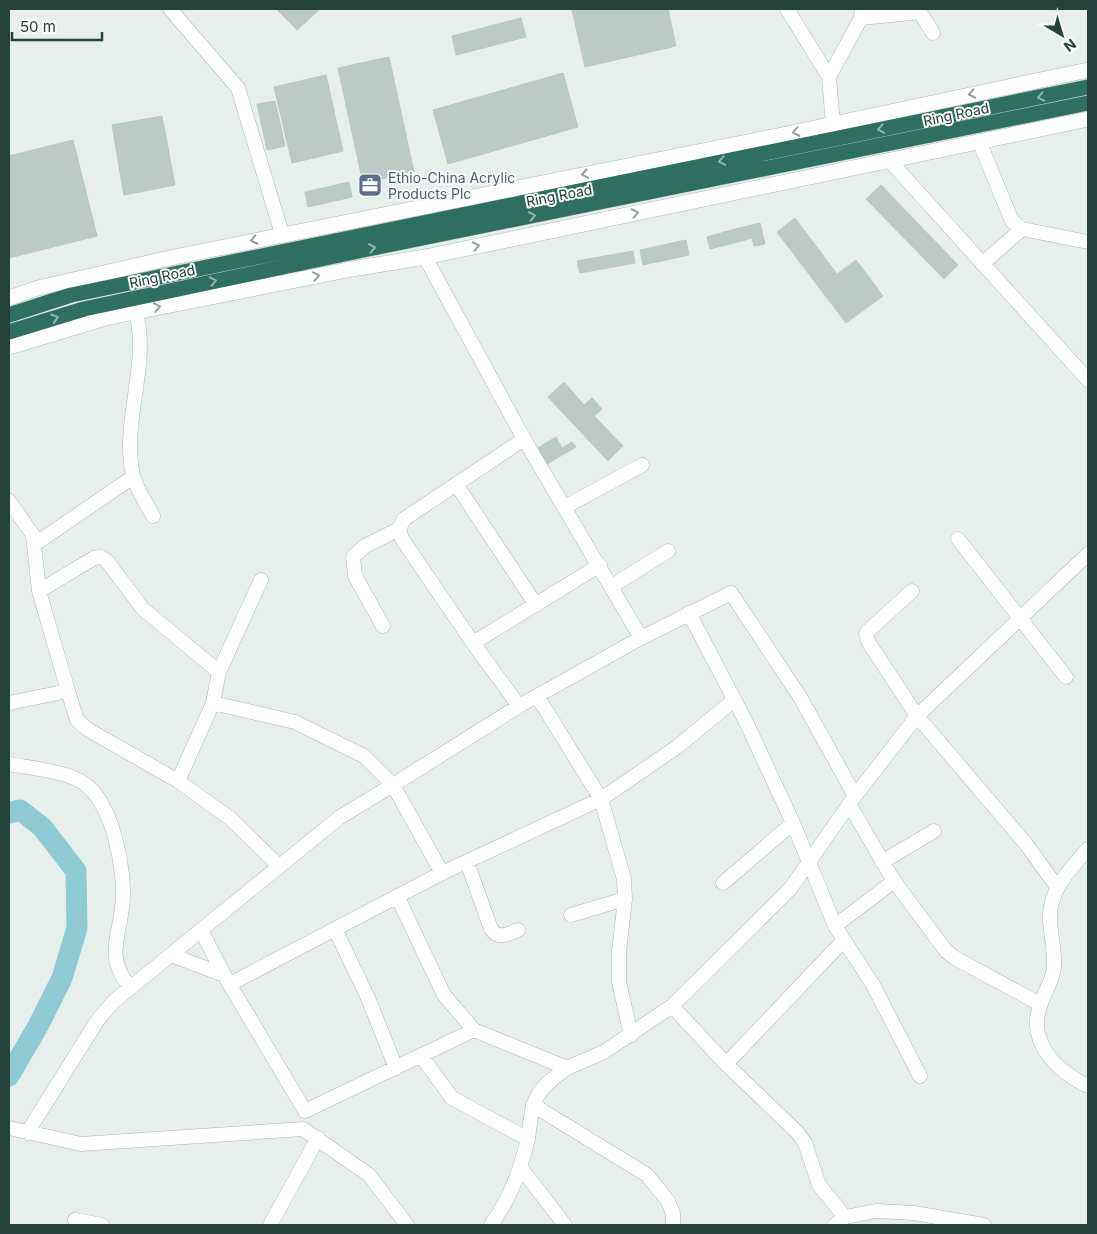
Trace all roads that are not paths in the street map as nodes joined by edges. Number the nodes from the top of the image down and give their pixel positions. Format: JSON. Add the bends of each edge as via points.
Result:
{"nodes":[{"id":1,"x":170,"y":9,"type":"edge"},
{"id":2,"x":788,"y":9,"type":"edge"},
{"id":3,"x":919,"y":10,"type":"edge"},
{"id":4,"x":861,"y":14,"type":"edge"},
{"id":5,"x":933,"y":33,"type":"dead end"},
{"id":6,"x":1088,"y":70,"type":"edge"},
{"id":7,"x":829,"y":78,"type":"junction"},
{"id":8,"x":1088,"y":87,"type":"edge"},
{"id":9,"x":1088,"y":103,"type":"edge"},
{"id":10,"x":1088,"y":119,"type":"edge"},
{"id":11,"x":832,"y":124,"type":"junction"},
{"id":12,"x":979,"y":141,"type":"junction"},
{"id":13,"x":889,"y":160,"type":"junction"},
{"id":14,"x":1022,"y":229,"type":"junction"},
{"id":15,"x":282,"y":234,"type":"junction"},
{"id":16,"x":1088,"y":242,"type":"edge"},
{"id":17,"x":425,"y":257,"type":"junction"},
{"id":18,"x":982,"y":264,"type":"junction"},
{"id":19,"x":9,"y":298,"type":"edge"},
{"id":20,"x":136,"y":312,"type":"junction"},
{"id":21,"x":9,"y":315,"type":"edge"},
{"id":22,"x":9,"y":332,"type":"edge"},
{"id":23,"x":9,"y":347,"type":"edge"},
{"id":24,"x":1088,"y":380,"type":"edge"},
{"id":25,"x":524,"y":439,"type":"junction"},
{"id":26,"x":642,"y":465,"type":"dead end"},
{"id":27,"x":133,"y":478,"type":"junction"},
{"id":28,"x":456,"y":484,"type":"junction"},
{"id":29,"x":9,"y":501,"type":"edge"},
{"id":30,"x":565,"y":507,"type":"junction"},
{"id":31,"x":154,"y":516,"type":"dead end"},
{"id":32,"x":399,"y":529,"type":"junction"},
{"id":33,"x":958,"y":539,"type":"dead end"},
{"id":34,"x":35,"y":544,"type":"junction"},
{"id":35,"x":668,"y":552,"type":"dead end"},
{"id":36,"x":1087,"y":558,"type":"edge"},
{"id":37,"x":600,"y":565,"type":"junction"},
{"id":38,"x":261,"y":580,"type":"dead end"},
{"id":39,"x":612,"y":586,"type":"junction"},
{"id":40,"x":39,"y":591,"type":"junction"},
{"id":41,"x":912,"y":591,"type":"dead end"},
{"id":42,"x":536,"y":604,"type":"junction"},
{"id":43,"x":689,"y":613,"type":"junction"},
{"id":44,"x":1019,"y":618,"type":"junction"},
{"id":45,"x":383,"y":626,"type":"dead end"},
{"id":46,"x":641,"y":638,"type":"junction"},
{"id":47,"x":472,"y":644,"type":"junction"},
{"id":48,"x":219,"y":672,"type":"junction"},
{"id":49,"x":1066,"y":678,"type":"dead end"},
{"id":50,"x":68,"y":691,"type":"junction"},
{"id":51,"x":537,"y":696,"type":"junction"},
{"id":52,"x":734,"y":700,"type":"junction"},
{"id":53,"x":9,"y":703,"type":"edge"},
{"id":54,"x":213,"y":703,"type":"junction"},
{"id":55,"x":519,"y":706,"type":"junction"},
{"id":56,"x":917,"y":716,"type":"junction"},
{"id":57,"x":9,"y":764,"type":"edge"},
{"id":58,"x":178,"y":781,"type":"junction"},
{"id":59,"x":393,"y":786,"type":"junction"},
{"id":60,"x":601,"y":799,"type":"junction"},
{"id":61,"x":852,"y":800,"type":"junction"},
{"id":62,"x":793,"y":823,"type":"junction"},
{"id":63,"x":934,"y":831,"type":"dead end"},
{"id":64,"x":1088,"y":849,"type":"edge"},
{"id":65,"x":467,"y":862,"type":"junction"},
{"id":66,"x":882,"y":862,"type":"junction"},
{"id":67,"x":808,"y":864,"type":"junction"},
{"id":68,"x":279,"y":866,"type":"junction"},
{"id":69,"x":442,"y":873,"type":"junction"},
{"id":70,"x":894,"y":881,"type":"junction"},
{"id":71,"x":723,"y":883,"type":"dead end"},
{"id":72,"x":1057,"y":887,"type":"junction"},
{"id":73,"x":398,"y":896,"type":"junction"},
{"id":74,"x":625,"y":898,"type":"junction"},
{"id":75,"x":571,"y":915,"type":"dead end"},
{"id":76,"x":835,"y":926,"type":"junction"},
{"id":77,"x":335,"y":929,"type":"junction"},
{"id":78,"x":200,"y":930,"type":"junction"},
{"id":79,"x":518,"y":930,"type":"dead end"},
{"id":80,"x":844,"y":940,"type":"junction"},
{"id":81,"x":171,"y":955,"type":"junction"},
{"id":82,"x":227,"y":979,"type":"junction"},
{"id":83,"x":130,"y":986,"type":"junction"},
{"id":84,"x":1040,"y":1004,"type":"junction"},
{"id":85,"x":672,"y":1006,"type":"junction"},
{"id":86,"x":474,"y":1030,"type":"junction"},
{"id":87,"x":632,"y":1035,"type":"junction"},
{"id":88,"x":421,"y":1056,"type":"junction"},
{"id":89,"x":726,"y":1064,"type":"junction"},
{"id":90,"x":396,"y":1068,"type":"junction"},
{"id":91,"x":567,"y":1068,"type":"junction"},
{"id":92,"x":920,"y":1076,"type":"dead end"},
{"id":93,"x":1088,"y":1086,"type":"edge"},
{"id":94,"x":532,"y":1105,"type":"junction"},
{"id":95,"x":305,"y":1111,"type":"junction"},
{"id":96,"x":9,"y":1128,"type":"edge"},
{"id":97,"x":303,"y":1129,"type":"junction"},
{"id":98,"x":26,"y":1133,"type":"junction"},
{"id":99,"x":318,"y":1138,"type":"junction"},
{"id":100,"x":528,"y":1139,"type":"junction"},
{"id":101,"x":521,"y":1168,"type":"junction"},
{"id":102,"x":75,"y":1220,"type":"dead end"},
{"id":103,"x":840,"y":1221,"type":"edge"},
{"id":104,"x":102,"y":1225,"type":"edge"},
{"id":105,"x":270,"y":1225,"type":"edge"},
{"id":106,"x":407,"y":1225,"type":"edge"},
{"id":107,"x":491,"y":1225,"type":"edge"},
{"id":108,"x":565,"y":1225,"type":"edge"},
{"id":109,"x":673,"y":1225,"type":"edge"},
{"id":110,"x":984,"y":1225,"type":"edge"}],
"edges":[{"from":1,"to":15,"type":"street","via":[[238,88]]},
{"from":2,"to":7,"type":"street"},
{"from":3,"to":4,"type":"street"},
{"from":3,"to":5,"type":"street"},
{"from":4,"to":7,"type":"street"},
{"from":6,"to":11,"type":"street","one_way":true},
{"from":7,"to":11,"type":"street"},
{"from":8,"to":21,"type":"highway","name":"Ring Road","one_way":true,"via":[[70,295]]},
{"from":22,"to":9,"type":"highway","name":"Ring Road","one_way":true,"via":[[84,309],[368,248]]},
{"from":10,"to":12,"type":"street"},
{"from":11,"to":15,"type":"street","one_way":true},
{"from":12,"to":13,"type":"street"},
{"from":12,"to":14,"type":"street","via":[[1008,214]]},
{"from":17,"to":13,"type":"street","one_way":true},
{"from":13,"to":18,"type":"street"},
{"from":14,"to":16,"type":"street"},
{"from":14,"to":18,"type":"street"},
{"from":15,"to":19,"type":"street","one_way":true,"via":[[38,288]]},
{"from":20,"to":17,"type":"street","one_way":true},
{"from":17,"to":25,"type":"street"},
{"from":18,"to":24,"type":"street"},
{"from":20,"to":23,"type":"street"},
{"from":20,"to":27,"type":"street","via":[[141,331],[129,447]]},
{"from":25,"to":28,"type":"street"},
{"from":25,"to":30,"type":"street"},
{"from":26,"to":30,"type":"street"},
{"from":27,"to":31,"type":"street"},
{"from":27,"to":34,"type":"street"},
{"from":28,"to":32,"type":"street","via":[[404,519]]},
{"from":28,"to":42,"type":"street"},
{"from":29,"to":34,"type":"street","via":[[27,524]]},
{"from":30,"to":37,"type":"street"},
{"from":32,"to":45,"type":"street","via":[[365,546],[353,557],[355,576]]},
{"from":32,"to":47,"type":"street","via":[[402,539]]},
{"from":33,"to":44,"type":"street"},
{"from":34,"to":40,"type":"street"},
{"from":35,"to":39,"type":"street"},
{"from":36,"to":44,"type":"street"},
{"from":37,"to":39,"type":"street"},
{"from":37,"to":42,"type":"street"},
{"from":38,"to":48,"type":"street"},
{"from":39,"to":46,"type":"street"},
{"from":40,"to":48,"type":"street","via":[[101,557],[143,609]]},
{"from":40,"to":50,"type":"street"},
{"from":41,"to":56,"type":"street","via":[[866,634]]},
{"from":42,"to":47,"type":"street"},
{"from":43,"to":46,"type":"street"},
{"from":43,"to":52,"type":"street"},
{"from":43,"to":61,"type":"street","via":[[733,594],[800,697]]},
{"from":44,"to":49,"type":"street"},
{"from":44,"to":56,"type":"street"},
{"from":46,"to":51,"type":"street"},
{"from":47,"to":55,"type":"street"},
{"from":48,"to":54,"type":"street"},
{"from":50,"to":53,"type":"street"},
{"from":50,"to":58,"type":"street","via":[[77,720],[87,729]]},
{"from":51,"to":55,"type":"street"},
{"from":51,"to":60,"type":"street"},
{"from":52,"to":60,"type":"street","via":[[677,747]]},
{"from":52,"to":62,"type":"street"},
{"from":54,"to":58,"type":"street"},
{"from":54,"to":59,"type":"street","via":[[295,722],[364,756]]},
{"from":55,"to":59,"type":"street"},
{"from":56,"to":61,"type":"street"},
{"from":56,"to":72,"type":"street","via":[[1026,844]]},
{"from":57,"to":83,"type":"street","via":[[73,778],[92,789],[101,802],[118,846],[124,877],[115,956],[116,968]]},
{"from":58,"to":68,"type":"street","via":[[231,819]]},
{"from":59,"to":68,"type":"street","via":[[340,817]]},
{"from":59,"to":69,"type":"street"},
{"from":60,"to":65,"type":"street"},
{"from":60,"to":74,"type":"street","via":[[624,879]]},
{"from":61,"to":66,"type":"street"},
{"from":61,"to":67,"type":"street"},
{"from":62,"to":67,"type":"street"},
{"from":62,"to":71,"type":"street"},
{"from":63,"to":66,"type":"street"},
{"from":64,"to":72,"type":"street"},
{"from":65,"to":69,"type":"street"},
{"from":65,"to":79,"type":"street","via":[[495,935],[501,937]]},
{"from":66,"to":70,"type":"street"},
{"from":67,"to":76,"type":"street"},
{"from":67,"to":85,"type":"street","via":[[790,889]]},
{"from":68,"to":78,"type":"street"},
{"from":69,"to":73,"type":"street"},
{"from":70,"to":76,"type":"street"},
{"from":70,"to":84,"type":"street","via":[[955,958]]},
{"from":72,"to":84,"type":"street","via":[[1050,919],[1054,966]]},
{"from":73,"to":77,"type":"street"},
{"from":73,"to":86,"type":"street","via":[[444,995]]},
{"from":74,"to":75,"type":"street"},
{"from":74,"to":87,"type":"street","via":[[619,982]]},
{"from":76,"to":80,"type":"street"},
{"from":77,"to":82,"type":"street"},
{"from":77,"to":90,"type":"street"},
{"from":78,"to":81,"type":"street"},
{"from":78,"to":82,"type":"street"},
{"from":80,"to":89,"type":"street"},
{"from":80,"to":92,"type":"street","via":[[874,985]]},
{"from":81,"to":82,"type":"street"},
{"from":81,"to":83,"type":"street"},
{"from":82,"to":95,"type":"street"},
{"from":83,"to":98,"type":"street","via":[[97,1021]]},
{"from":84,"to":93,"type":"street","via":[[1036,1027],[1039,1041],[1055,1064]]},
{"from":85,"to":87,"type":"street"},
{"from":85,"to":89,"type":"street"},
{"from":86,"to":88,"type":"street"},
{"from":86,"to":91,"type":"street"},
{"from":87,"to":91,"type":"street","via":[[589,1061]]},
{"from":88,"to":90,"type":"street"},
{"from":88,"to":100,"type":"street","via":[[452,1098]]},
{"from":89,"to":103,"type":"street","via":[[797,1132]]},
{"from":90,"to":95,"type":"street"},
{"from":91,"to":94,"type":"street","via":[[545,1084]]},
{"from":94,"to":100,"type":"street"},
{"from":94,"to":109,"type":"street","via":[[647,1175],[668,1200]]},
{"from":95,"to":97,"type":"street"},
{"from":96,"to":98,"type":"street"},
{"from":97,"to":98,"type":"street","via":[[81,1144]]},
{"from":97,"to":99,"type":"street"},
{"from":99,"to":105,"type":"street"},
{"from":99,"to":106,"type":"street","via":[[369,1174]]},
{"from":100,"to":101,"type":"street"},
{"from":101,"to":107,"type":"street","via":[[504,1206]]},
{"from":101,"to":108,"type":"street"},
{"from":102,"to":104,"type":"street"},
{"from":103,"to":110,"type":"street","via":[[876,1211],[914,1213]]}]}
